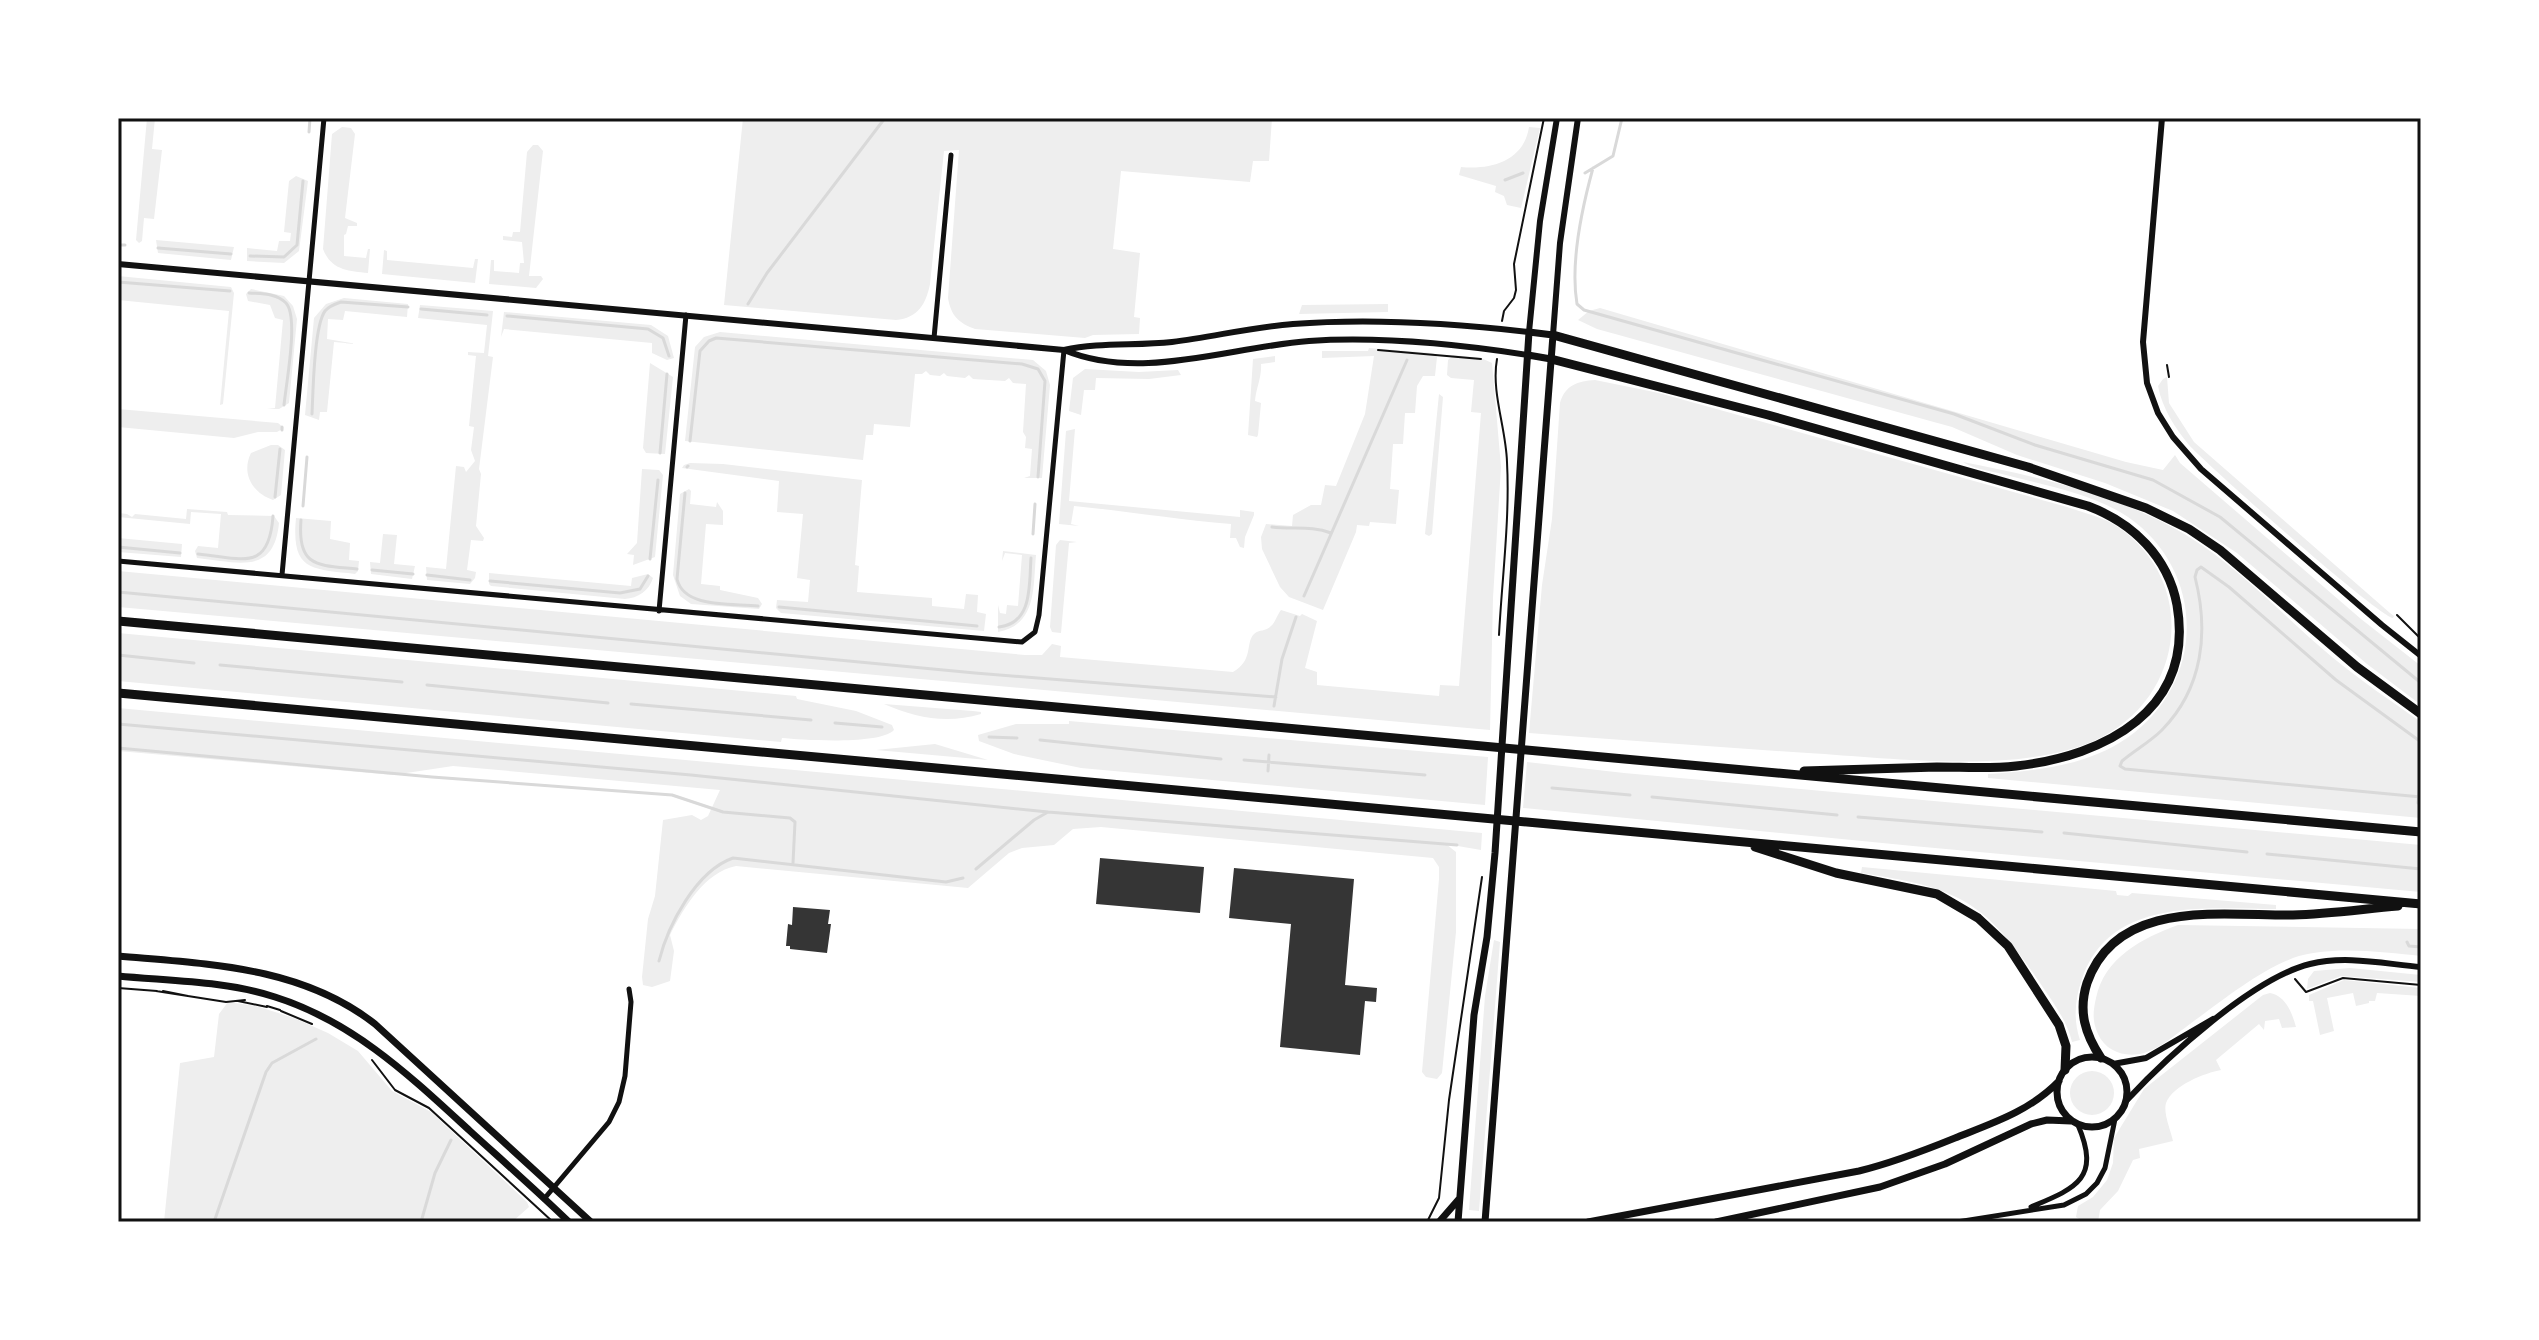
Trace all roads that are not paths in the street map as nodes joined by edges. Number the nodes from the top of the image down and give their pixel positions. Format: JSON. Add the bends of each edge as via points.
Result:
{"nodes":[{"id":1,"x":324,"y":118,"type":"edge"},
{"id":2,"x":1557,"y":118,"type":"edge"},
{"id":3,"x":1578,"y":118,"type":"edge"},
{"id":4,"x":2162,"y":118,"type":"edge"},
{"id":5,"x":951,"y":155,"type":"dead end"},
{"id":6,"x":118,"y":264,"type":"edge"},
{"id":7,"x":309,"y":280,"type":"junction"},
{"id":8,"x":686,"y":315,"type":"junction"},
{"id":9,"x":1529,"y":332,"type":"junction"},
{"id":10,"x":1553,"y":335,"type":"junction"},
{"id":11,"x":934,"y":338,"type":"junction"},
{"id":12,"x":1064,"y":350,"type":"junction"},
{"id":13,"x":1528,"y":355,"type":"junction"},
{"id":14,"x":1551,"y":359,"type":"junction"},
{"id":15,"x":118,"y":561,"type":"edge"},
{"id":16,"x":282,"y":575,"type":"junction"},
{"id":17,"x":659,"y":611,"type":"junction"},
{"id":18,"x":118,"y":621,"type":"edge"},
{"id":19,"x":2421,"y":656,"type":"edge"},
{"id":20,"x":118,"y":693,"type":"edge"},
{"id":21,"x":2421,"y":714,"type":"edge"},
{"id":22,"x":1764,"y":772,"type":"junction"},
{"id":23,"x":2421,"y":832,"type":"edge"},
{"id":24,"x":1736,"y":841,"type":"junction"},
{"id":25,"x":2421,"y":904,"type":"edge"},
{"id":26,"x":118,"y":956,"type":"edge"},
{"id":27,"x":2421,"y":967,"type":"edge"},
{"id":28,"x":118,"y":976,"type":"edge"},
{"id":29,"x":629,"y":989,"type":"dead end"},
{"id":30,"x":2230,"y":1009,"type":"junction"},
{"id":31,"x":2101,"y":1058,"type":"junction"},
{"id":32,"x":2113,"y":1064,"type":"junction"},
{"id":33,"x":2065,"y":1070,"type":"junction"},
{"id":34,"x":2059,"y":1081,"type":"junction"},
{"id":35,"x":2127,"y":1100,"type":"junction"},
{"id":36,"x":2115,"y":1119,"type":"junction"},
{"id":37,"x":2075,"y":1123,"type":"junction"},
{"id":38,"x":554,"y":1187,"type":"junction"},
{"id":39,"x":1460,"y":1198,"type":"junction"},
{"id":40,"x":544,"y":1199,"type":"junction"},
{"id":41,"x":2022,"y":1210,"type":"junction"},
{"id":42,"x":569,"y":1222,"type":"edge"},
{"id":43,"x":591,"y":1222,"type":"edge"},
{"id":44,"x":1439,"y":1222,"type":"edge"},
{"id":45,"x":1458,"y":1222,"type":"edge"},
{"id":46,"x":1485,"y":1222,"type":"edge"},
{"id":47,"x":1588,"y":1222,"type":"edge"},
{"id":48,"x":1716,"y":1222,"type":"edge"},
{"id":49,"x":1957,"y":1222,"type":"edge"}],
"edges":[{"from":1,"to":7,"type":"street"},
{"from":2,"to":9,"type":"street"},
{"from":3,"to":10,"type":"street"},
{"from":4,"to":19,"type":"street","via":[[2143,342],[2147,383],[2158,413],[2201,469]]},
{"from":5,"to":11,"type":"street"},
{"from":6,"to":7,"type":"street"},
{"from":7,"to":8,"type":"street"},
{"from":7,"to":16,"type":"street"},
{"from":8,"to":11,"type":"street"},
{"from":8,"to":17,"type":"street"},
{"from":9,"to":10,"type":"main road"},
{"from":9,"to":12,"type":"street","via":[[1398,322],[1307,323]]},
{"from":9,"to":13,"type":"main road"},
{"from":10,"to":14,"type":"main road"},
{"from":10,"to":21,"type":"highway","via":[[2040,471],[2146,508],[2220,550],[2357,667]]},
{"from":11,"to":12,"type":"street"},
{"from":12,"to":13,"type":"street","via":[[1088,360],[1136,362],[1338,340]]},
{"from":12,"to":17,"type":"street","via":[[1039,615],[1028,640],[995,642]]},
{"from":13,"to":14,"type":"main road"},
{"from":13,"to":39,"type":"main road","via":[[1495,853],[1474,1015]]},
{"from":14,"to":22,"type":"highway","via":[[2088,506],[2137,534],[2163,567],[2177,609],[2173,667],[2144,716],[2109,741],[2057,759],[2015,766]]},
{"from":14,"to":46,"type":"main road"},
{"from":15,"to":16,"type":"street"},
{"from":16,"to":17,"type":"street"},
{"from":18,"to":22,"type":"highway"},
{"from":20,"to":24,"type":"highway"},
{"from":22,"to":23,"type":"highway"},
{"from":24,"to":25,"type":"highway"},
{"from":24,"to":33,"type":"highway","via":[[1836,873],[1937,894],[1978,918],[2008,946],[2059,1025],[2066,1046]]},
{"from":25,"to":31,"type":"highway","via":[[2295,915],[2191,914],[2139,928],[2106,953],[2088,981],[2084,1026]]},
{"from":26,"to":38,"type":"main road","via":[[260,971],[339,999],[375,1024]]},
{"from":27,"to":30,"type":"street","via":[[2343,960],[2309,964],[2259,987]]},
{"from":28,"to":40,"type":"main road","via":[[262,993],[333,1020],[395,1063]]},
{"from":29,"to":38,"type":"street","via":[[619,1102],[609,1122]]},
{"from":30,"to":32,"type":"street","via":[[2146,1058]]},
{"from":30,"to":35,"type":"street"},
{"from":31,"to":32,"type":"main road"},
{"from":31,"to":33,"type":"main road","via":[[2077,1060]]},
{"from":32,"to":35,"type":"main road","via":[[2125,1080]]},
{"from":33,"to":34,"type":"main road"},
{"from":34,"to":37,"type":"main road","via":[[2057,1099]]},
{"from":34,"to":47,"type":"main road","via":[[2017,1113],[1893,1162]]},
{"from":35,"to":36,"type":"main road"},
{"from":36,"to":37,"type":"main road","via":[[2099,1127]]},
{"from":36,"to":41,"type":"street","via":[[2105,1168],[2091,1190],[2070,1203]]},
{"from":37,"to":41,"type":"street","via":[[2088,1154],[2083,1176],[2064,1193]]},
{"from":37,"to":48,"type":"main road","via":[[2031,1124],[1945,1164],[1862,1192]]},
{"from":38,"to":40,"type":"street"},
{"from":38,"to":43,"type":"main road"},
{"from":39,"to":44,"type":"main road"},
{"from":39,"to":45,"type":"main road"},
{"from":40,"to":42,"type":"main road"},
{"from":41,"to":49,"type":"street"}]}
